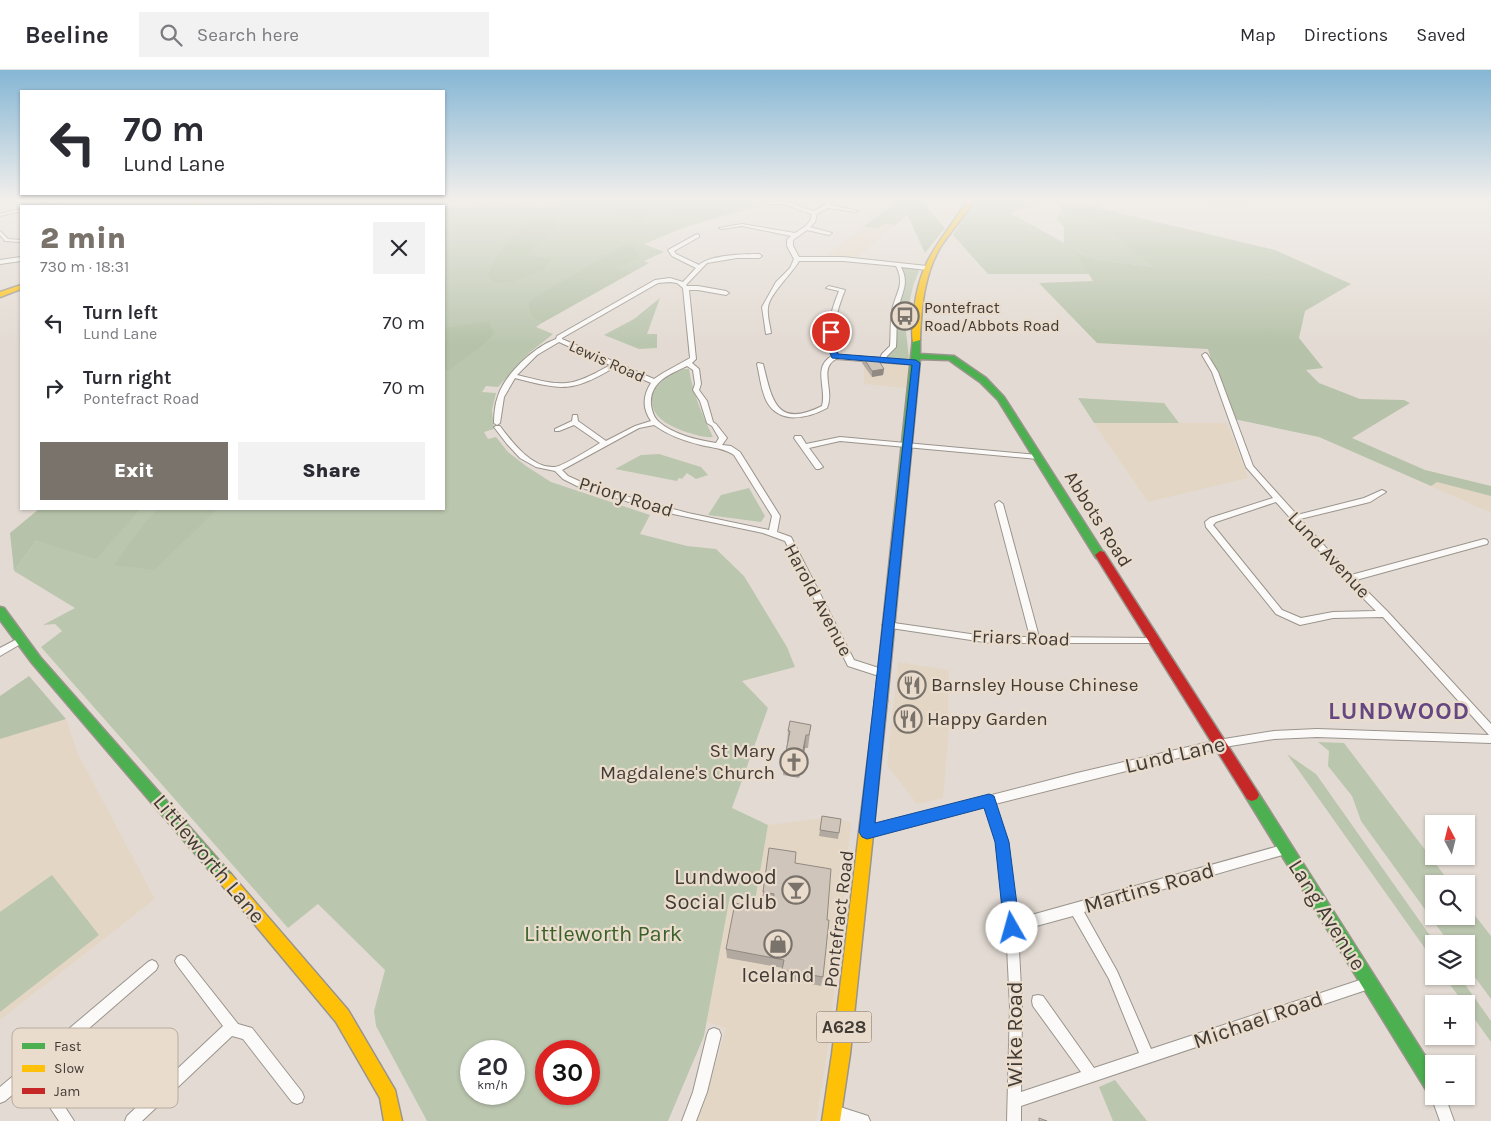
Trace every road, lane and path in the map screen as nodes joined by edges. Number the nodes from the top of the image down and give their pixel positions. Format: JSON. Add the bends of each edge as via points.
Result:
{"nodes":[{"id":1,"x":676,"y":247,"type":"edge"},
{"id":2,"x":791,"y":247,"type":"edge"},
{"id":3,"x":938,"y":247,"type":"edge"},
{"id":4,"x":759,"y":256,"type":"dead end"},
{"id":5,"x":20,"y":259,"type":"edge"},
{"id":6,"x":797,"y":259,"type":"junction"},
{"id":7,"x":0,"y":262,"type":"edge"},
{"id":8,"x":897,"y":264,"type":"junction"},
{"id":9,"x":699,"y":267,"type":"junction"},
{"id":10,"x":927,"y":268,"type":"junction"},
{"id":11,"x":684,"y":286,"type":"junction"},
{"id":12,"x":20,"y":287,"type":"edge"},
{"id":13,"x":829,"y":288,"type":"dead end"},
{"id":14,"x":726,"y":293,"type":"dead end"},
{"id":15,"x":0,"y":295,"type":"edge"},
{"id":16,"x":768,"y":332,"type":"dead end"},
{"id":17,"x":559,"y":340,"type":"junction"},
{"id":18,"x":1204,"y":355,"type":"dead end"},
{"id":19,"x":835,"y":357,"type":"junction"},
{"id":20,"x":916,"y":359,"type":"junction"},
{"id":21,"x":883,"y":360,"type":"junction"},
{"id":22,"x":688,"y":363,"type":"junction"},
{"id":23,"x":760,"y":364,"type":"dead end"},
{"id":24,"x":614,"y":365,"type":"junction"},
{"id":25,"x":514,"y":376,"type":"junction"},
{"id":26,"x":655,"y":382,"type":"junction"},
{"id":27,"x":655,"y":422,"type":"junction"},
{"id":28,"x":557,"y":430,"type":"dead end"},
{"id":29,"x":798,"y":438,"type":"dead end"},
{"id":30,"x":606,"y":444,"type":"junction"},
{"id":31,"x":718,"y":446,"type":"junction"},
{"id":32,"x":906,"y":446,"type":"junction"},
{"id":33,"x":804,"y":447,"type":"junction"},
{"id":34,"x":1038,"y":457,"type":"junction"},
{"id":35,"x":819,"y":467,"type":"dead end"},
{"id":36,"x":557,"y":469,"type":"junction"},
{"id":37,"x":1382,"y":492,"type":"dead end"},
{"id":38,"x":1277,"y":500,"type":"junction"},
{"id":39,"x":999,"y":504,"type":"dead end"},
{"id":40,"x":1294,"y":518,"type":"junction"},
{"id":41,"x":773,"y":532,"type":"junction"},
{"id":42,"x":1484,"y":542,"type":"dead end"},
{"id":43,"x":1349,"y":579,"type":"junction"},
{"id":44,"x":0,"y":611,"type":"edge"},
{"id":45,"x":1385,"y":614,"type":"junction"},
{"id":46,"x":888,"y":625,"type":"junction"},
{"id":47,"x":21,"y":640,"type":"junction"},
{"id":48,"x":1036,"y":640,"type":"junction"},
{"id":49,"x":1155,"y":641,"type":"junction"},
{"id":50,"x":0,"y":652,"type":"edge"},
{"id":51,"x":882,"y":673,"type":"junction"},
{"id":52,"x":1491,"y":731,"type":"edge"},
{"id":53,"x":1491,"y":739,"type":"edge"},
{"id":54,"x":1218,"y":744,"type":"junction"},
{"id":55,"x":989,"y":800,"type":"junction"},
{"id":56,"x":867,"y":832,"type":"junction"},
{"id":57,"x":1286,"y":849,"type":"junction"},
{"id":58,"x":1076,"y":909,"type":"junction"},
{"id":59,"x":1012,"y":928,"type":"junction"},
{"id":60,"x":181,"y":961,"type":"dead end"},
{"id":61,"x":152,"y":966,"type":"dead end"},
{"id":62,"x":1369,"y":983,"type":"junction"},
{"id":63,"x":1038,"y":1001,"type":"dead end"},
{"id":64,"x":231,"y":1027,"type":"junction"},
{"id":65,"x":80,"y":1028,"type":"edge"},
{"id":66,"x":714,"y":1035,"type":"dead end"},
{"id":67,"x":1148,"y":1057,"type":"junction"},
{"id":68,"x":1425,"y":1073,"type":"edge"},
{"id":69,"x":1092,"y":1076,"type":"junction"},
{"id":70,"x":178,"y":1077,"type":"edge"},
{"id":71,"x":12,"y":1086,"type":"edge"},
{"id":72,"x":0,"y":1096,"type":"edge"},
{"id":73,"x":296,"y":1097,"type":"dead end"},
{"id":74,"x":1015,"y":1101,"type":"junction"},
{"id":75,"x":1441,"y":1105,"type":"edge"},
{"id":76,"x":57,"y":1108,"type":"edge"},
{"id":77,"x":146,"y":1108,"type":"edge"},
{"id":78,"x":832,"y":1116,"type":"edge"},
{"id":79,"x":66,"y":1121,"type":"edge"},
{"id":80,"x":132,"y":1121,"type":"edge"},
{"id":81,"x":393,"y":1121,"type":"edge"},
{"id":82,"x":689,"y":1121,"type":"edge"},
{"id":83,"x":863,"y":1121,"type":"edge"},
{"id":84,"x":1014,"y":1121,"type":"edge"},
{"id":85,"x":1447,"y":1121,"type":"edge"}],
"edges":[{"from":1,"to":9,"type":"street","via":[[671,250],[674,255]]},
{"from":2,"to":6,"type":"street"},
{"from":3,"to":10,"type":"main road","name":"Pontefract Road","number":"A628"},
{"from":4,"to":9,"type":"street","via":[[718,259]]},
{"from":5,"to":7,"type":"street"},
{"from":6,"to":8,"type":"street"},
{"from":6,"to":16,"type":"street","via":[[765,307]]},
{"from":8,"to":10,"type":"street"},
{"from":8,"to":21,"type":"street","via":[[903,282],[895,310],[893,347]]},
{"from":9,"to":11,"type":"street"},
{"from":10,"to":20,"type":"main road","name":"Pontefract Road","number":"A628","via":[[918,300]]},
{"from":11,"to":14,"type":"street","name":"Priory Road"},
{"from":11,"to":17,"type":"street","name":"Priory Road","via":[[670,280],[657,281],[593,316]]},
{"from":11,"to":22,"type":"street","via":[[693,359]]},
{"from":12,"to":15,"type":"main road"},
{"from":13,"to":19,"type":"street","via":[[842,290],[831,317],[831,346]]},
{"from":17,"to":24,"type":"street","name":"Lewis Road"},
{"from":17,"to":25,"type":"street","name":"Priory Road","via":[[548,344]]},
{"from":18,"to":38,"type":"street","name":"Lund Avenue","via":[[1215,372],[1250,467]]},
{"from":19,"to":21,"type":"street"},
{"from":19,"to":23,"type":"street","via":[[826,360],[823,367],[828,397],[825,407],[808,415],[788,414],[775,408],[768,397]]},
{"from":20,"to":21,"type":"street"},
{"from":20,"to":32,"type":"main road","name":"Pontefract Road","number":"A628"},
{"from":20,"to":34,"type":"main road","name":"Abbots Road","via":[[950,358],[983,380],[1001,399]]},
{"from":22,"to":26,"type":"street"},
{"from":22,"to":31,"type":"street","via":[[696,369],[696,390],[700,393],[710,423],[723,438]]},
{"from":24,"to":25,"type":"street","via":[[567,386]]},
{"from":24,"to":26,"type":"street","name":"Lewis Road"},
{"from":25,"to":36,"type":"street","name":"Priory Road","via":[[503,390],[498,425],[508,443],[527,460],[546,469]]},
{"from":26,"to":27,"type":"street","via":[[647,401]]},
{"from":27,"to":30,"type":"street"},
{"from":27,"to":31,"type":"street","name":"Harold Avenue","via":[[686,438]]},
{"from":28,"to":30,"type":"street","via":[[575,419]]},
{"from":29,"to":33,"type":"street"},
{"from":30,"to":36,"type":"street"},
{"from":31,"to":41,"type":"street","name":"Harold Avenue","via":[[737,454],[759,488],[776,516]]},
{"from":32,"to":33,"type":"street","via":[[840,439]]},
{"from":32,"to":34,"type":"street"},
{"from":32,"to":46,"type":"main road","name":"Pontefract Road","number":"A628"},
{"from":33,"to":35,"type":"street"},
{"from":34,"to":49,"type":"main road","name":"Abbots Road"},
{"from":36,"to":41,"type":"street","name":"Priory Road","via":[[562,476],[574,482],[637,504]]},
{"from":37,"to":40,"type":"street","via":[[1367,500]]},
{"from":38,"to":40,"type":"street","name":"Lund Avenue"},
{"from":38,"to":45,"type":"street","via":[[1213,520],[1209,525],[1279,612],[1300,622],[1333,615]]},
{"from":39,"to":48,"type":"street"},
{"from":40,"to":43,"type":"street","name":"Lund Avenue"},
{"from":41,"to":51,"type":"street","name":"Harold Avenue","via":[[788,539],[851,663]]},
{"from":42,"to":43,"type":"street"},
{"from":43,"to":45,"type":"street","name":"Lund Avenue"},
{"from":44,"to":47,"type":"main road","name":"Littleworth Lane"},
{"from":45,"to":52,"type":"street","name":"Lund Avenue"},
{"from":46,"to":48,"type":"street","name":"Friars Road","via":[[990,640]]},
{"from":46,"to":51,"type":"main road","name":"Pontefract Road","number":"A628"},
{"from":47,"to":50,"type":"street"},
{"from":47,"to":81,"type":"main road","name":"Littleworth Lane","via":[[342,1016],[388,1096]]},
{"from":48,"to":49,"type":"street","name":"Friars Road"},
{"from":49,"to":54,"type":"main road","name":"Abbots Road"},
{"from":51,"to":56,"type":"main road","name":"Pontefract Road","number":"A628"},
{"from":53,"to":54,"type":"street","name":"Lund Lane","via":[[1317,733],[1274,735]]},
{"from":54,"to":55,"type":"street","name":"Lund Lane"},
{"from":54,"to":57,"type":"main road","name":"Lang Avenue"},
{"from":55,"to":56,"type":"street","name":"Lund Lane"},
{"from":55,"to":59,"type":"street","name":"Wike Road","via":[[1002,842]]},
{"from":56,"to":78,"type":"main road","name":"Pontefract Road","number":"A628"},
{"from":57,"to":58,"type":"street","name":"Martins Road"},
{"from":57,"to":62,"type":"main road","name":"Lang Avenue"},
{"from":58,"to":59,"type":"street","name":"Martins Road"},
{"from":58,"to":67,"type":"street","via":[[1113,975]]},
{"from":59,"to":74,"type":"street","name":"Wike Road","via":[[1016,1007]]},
{"from":60,"to":64,"type":"street"},
{"from":61,"to":65,"type":"street"},
{"from":62,"to":67,"type":"street","name":"Michael Road"},
{"from":62,"to":68,"type":"main road","name":"Lang Avenue"},
{"from":63,"to":69,"type":"street"},
{"from":64,"to":70,"type":"street"},
{"from":64,"to":73,"type":"street","via":[[247,1033]]},
{"from":66,"to":82,"type":"street"},
{"from":67,"to":69,"type":"street","name":"Michael Road"},
{"from":69,"to":74,"type":"street","name":"Michael Road"},
{"from":71,"to":72,"type":"street"},
{"from":74,"to":84,"type":"street","name":"Wike Road"},
{"from":75,"to":85,"type":"street"},
{"from":76,"to":79,"type":"street"},
{"from":77,"to":80,"type":"street"},
{"from":78,"to":83,"type":"street"}]}
